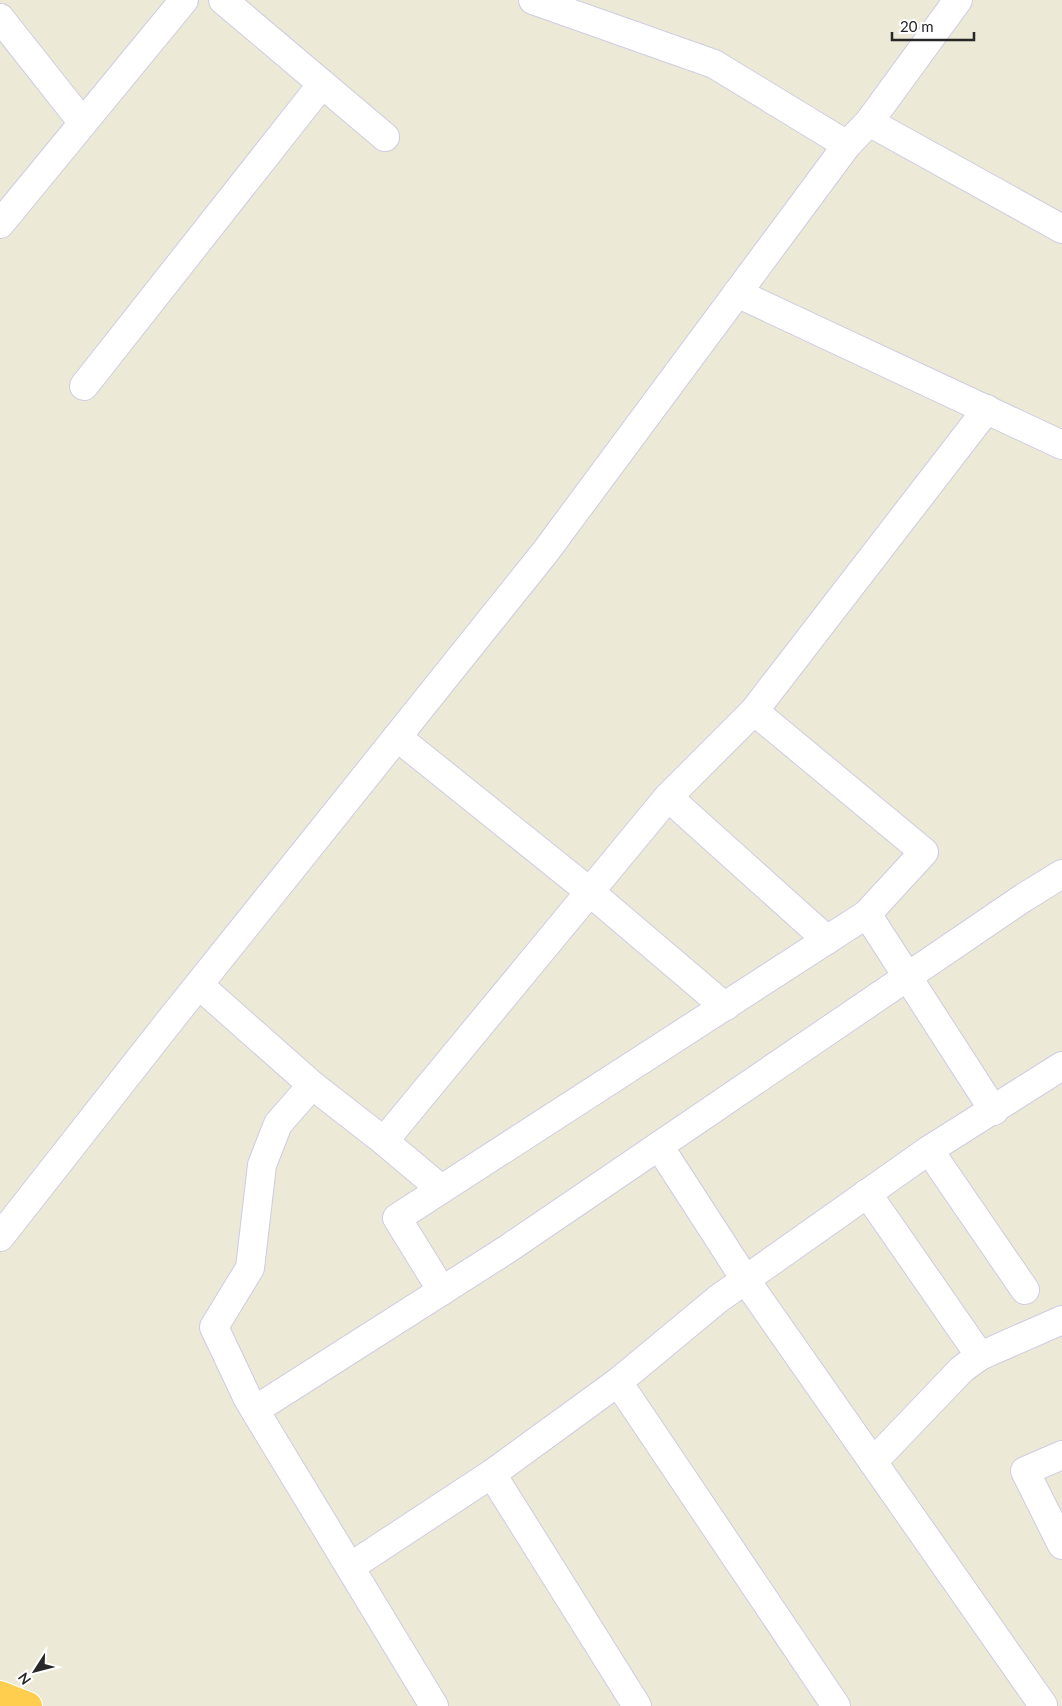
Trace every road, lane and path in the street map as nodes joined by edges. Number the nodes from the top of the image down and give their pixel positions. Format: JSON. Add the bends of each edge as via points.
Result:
{"nodes":[{"id":1,"x":184,"y":0,"type":"edge"},
{"id":2,"x":223,"y":0,"type":"edge"},
{"id":3,"x":533,"y":0,"type":"edge"},
{"id":4,"x":958,"y":0,"type":"edge"},
{"id":5,"x":0,"y":18,"type":"edge"},
{"id":6,"x":322,"y":84,"type":"junction"},
{"id":7,"x":83,"y":122,"type":"junction"},
{"id":8,"x":869,"y":122,"type":"junction"},
{"id":9,"x":386,"y":137,"type":"dead end"},
{"id":10,"x":847,"y":145,"type":"junction"},
{"id":11,"x":0,"y":224,"type":"edge"},
{"id":12,"x":1062,"y":229,"type":"edge"},
{"id":13,"x":737,"y":293,"type":"junction"},
{"id":14,"x":84,"y":386,"type":"dead end"},
{"id":15,"x":987,"y":409,"type":"junction"},
{"id":16,"x":1062,"y":445,"type":"edge"},
{"id":17,"x":754,"y":711,"type":"junction"},
{"id":18,"x":397,"y":737,"type":"junction"},
{"id":19,"x":668,"y":797,"type":"junction"},
{"id":20,"x":1062,"y":874,"type":"edge"},
{"id":21,"x":590,"y":892,"type":"junction"},
{"id":22,"x":867,"y":914,"type":"junction"},
{"id":23,"x":827,"y":940,"type":"junction"},
{"id":24,"x":907,"y":978,"type":"junction"},
{"id":25,"x":199,"y":984,"type":"junction"},
{"id":26,"x":726,"y":1006,"type":"junction"},
{"id":27,"x":1062,"y":1066,"type":"edge"},
{"id":28,"x":312,"y":1085,"type":"junction"},
{"id":29,"x":994,"y":1111,"type":"junction"},
{"id":30,"x":384,"y":1141,"type":"junction"},
{"id":31,"x":659,"y":1146,"type":"junction"},
{"id":32,"x":929,"y":1150,"type":"junction"},
{"id":33,"x":441,"y":1189,"type":"junction"},
{"id":34,"x":868,"y":1193,"type":"junction"},
{"id":35,"x":0,"y":1237,"type":"edge"},
{"id":36,"x":745,"y":1279,"type":"junction"},
{"id":37,"x":1025,"y":1290,"type":"dead end"},
{"id":38,"x":442,"y":1291,"type":"junction"},
{"id":39,"x":1062,"y":1320,"type":"edge"},
{"id":40,"x":980,"y":1356,"type":"junction"},
{"id":41,"x":618,"y":1382,"type":"junction"},
{"id":42,"x":255,"y":1410,"type":"junction"},
{"id":43,"x":1062,"y":1455,"type":"edge"},
{"id":44,"x":873,"y":1462,"type":"junction"},
{"id":45,"x":493,"y":1473,"type":"junction"},
{"id":46,"x":1062,"y":1545,"type":"edge"},
{"id":47,"x":350,"y":1567,"type":"junction"},
{"id":48,"x":0,"y":1695,"type":"edge"},
{"id":49,"x":1048,"y":1702,"type":"edge"},
{"id":50,"x":28,"y":1706,"type":"edge"},
{"id":51,"x":434,"y":1706,"type":"edge"},
{"id":52,"x":637,"y":1706,"type":"edge"},
{"id":53,"x":836,"y":1706,"type":"edge"}],
"edges":[{"from":1,"to":7,"type":"street"},
{"from":2,"to":6,"type":"street"},
{"from":3,"to":10,"type":"street","via":[[714,64]]},
{"from":4,"to":8,"type":"street"},
{"from":5,"to":7,"type":"street"},
{"from":6,"to":9,"type":"street"},
{"from":6,"to":14,"type":"street"},
{"from":7,"to":11,"type":"street"},
{"from":8,"to":10,"type":"street"},
{"from":8,"to":12,"type":"street"},
{"from":10,"to":13,"type":"street"},
{"from":13,"to":15,"type":"street"},
{"from":13,"to":18,"type":"street","via":[[546,551]]},
{"from":15,"to":16,"type":"street"},
{"from":15,"to":17,"type":"street"},
{"from":17,"to":19,"type":"street"},
{"from":17,"to":22,"type":"street","via":[[924,852]]},
{"from":18,"to":21,"type":"street"},
{"from":18,"to":25,"type":"street"},
{"from":19,"to":21,"type":"street"},
{"from":19,"to":23,"type":"street"},
{"from":20,"to":24,"type":"street"},
{"from":21,"to":26,"type":"street"},
{"from":21,"to":30,"type":"street"},
{"from":22,"to":23,"type":"street"},
{"from":22,"to":24,"type":"street"},
{"from":23,"to":26,"type":"street"},
{"from":24,"to":29,"type":"street"},
{"from":24,"to":31,"type":"street"},
{"from":25,"to":28,"type":"street"},
{"from":25,"to":35,"type":"street"},
{"from":26,"to":33,"type":"street"},
{"from":27,"to":29,"type":"street"},
{"from":28,"to":30,"type":"street"},
{"from":28,"to":42,"type":"street","via":[[278,1124],[262,1165],[250,1268],[214,1327]]},
{"from":29,"to":32,"type":"street"},
{"from":30,"to":33,"type":"street"},
{"from":31,"to":36,"type":"street"},
{"from":31,"to":38,"type":"street"},
{"from":32,"to":34,"type":"street"},
{"from":32,"to":37,"type":"street"},
{"from":33,"to":38,"type":"street","via":[[397,1218]]},
{"from":34,"to":36,"type":"street"},
{"from":34,"to":40,"type":"street"},
{"from":36,"to":41,"type":"street"},
{"from":36,"to":44,"type":"street"},
{"from":38,"to":42,"type":"street"},
{"from":39,"to":40,"type":"street"},
{"from":40,"to":44,"type":"street","via":[[948,1382]]},
{"from":41,"to":45,"type":"street"},
{"from":41,"to":53,"type":"street"},
{"from":42,"to":47,"type":"street"},
{"from":43,"to":46,"type":"street","via":[[1025,1471]]},
{"from":44,"to":49,"type":"street"},
{"from":45,"to":47,"type":"street"},
{"from":45,"to":52,"type":"street"},
{"from":47,"to":51,"type":"street"},
{"from":48,"to":50,"type":"highway"}]}
